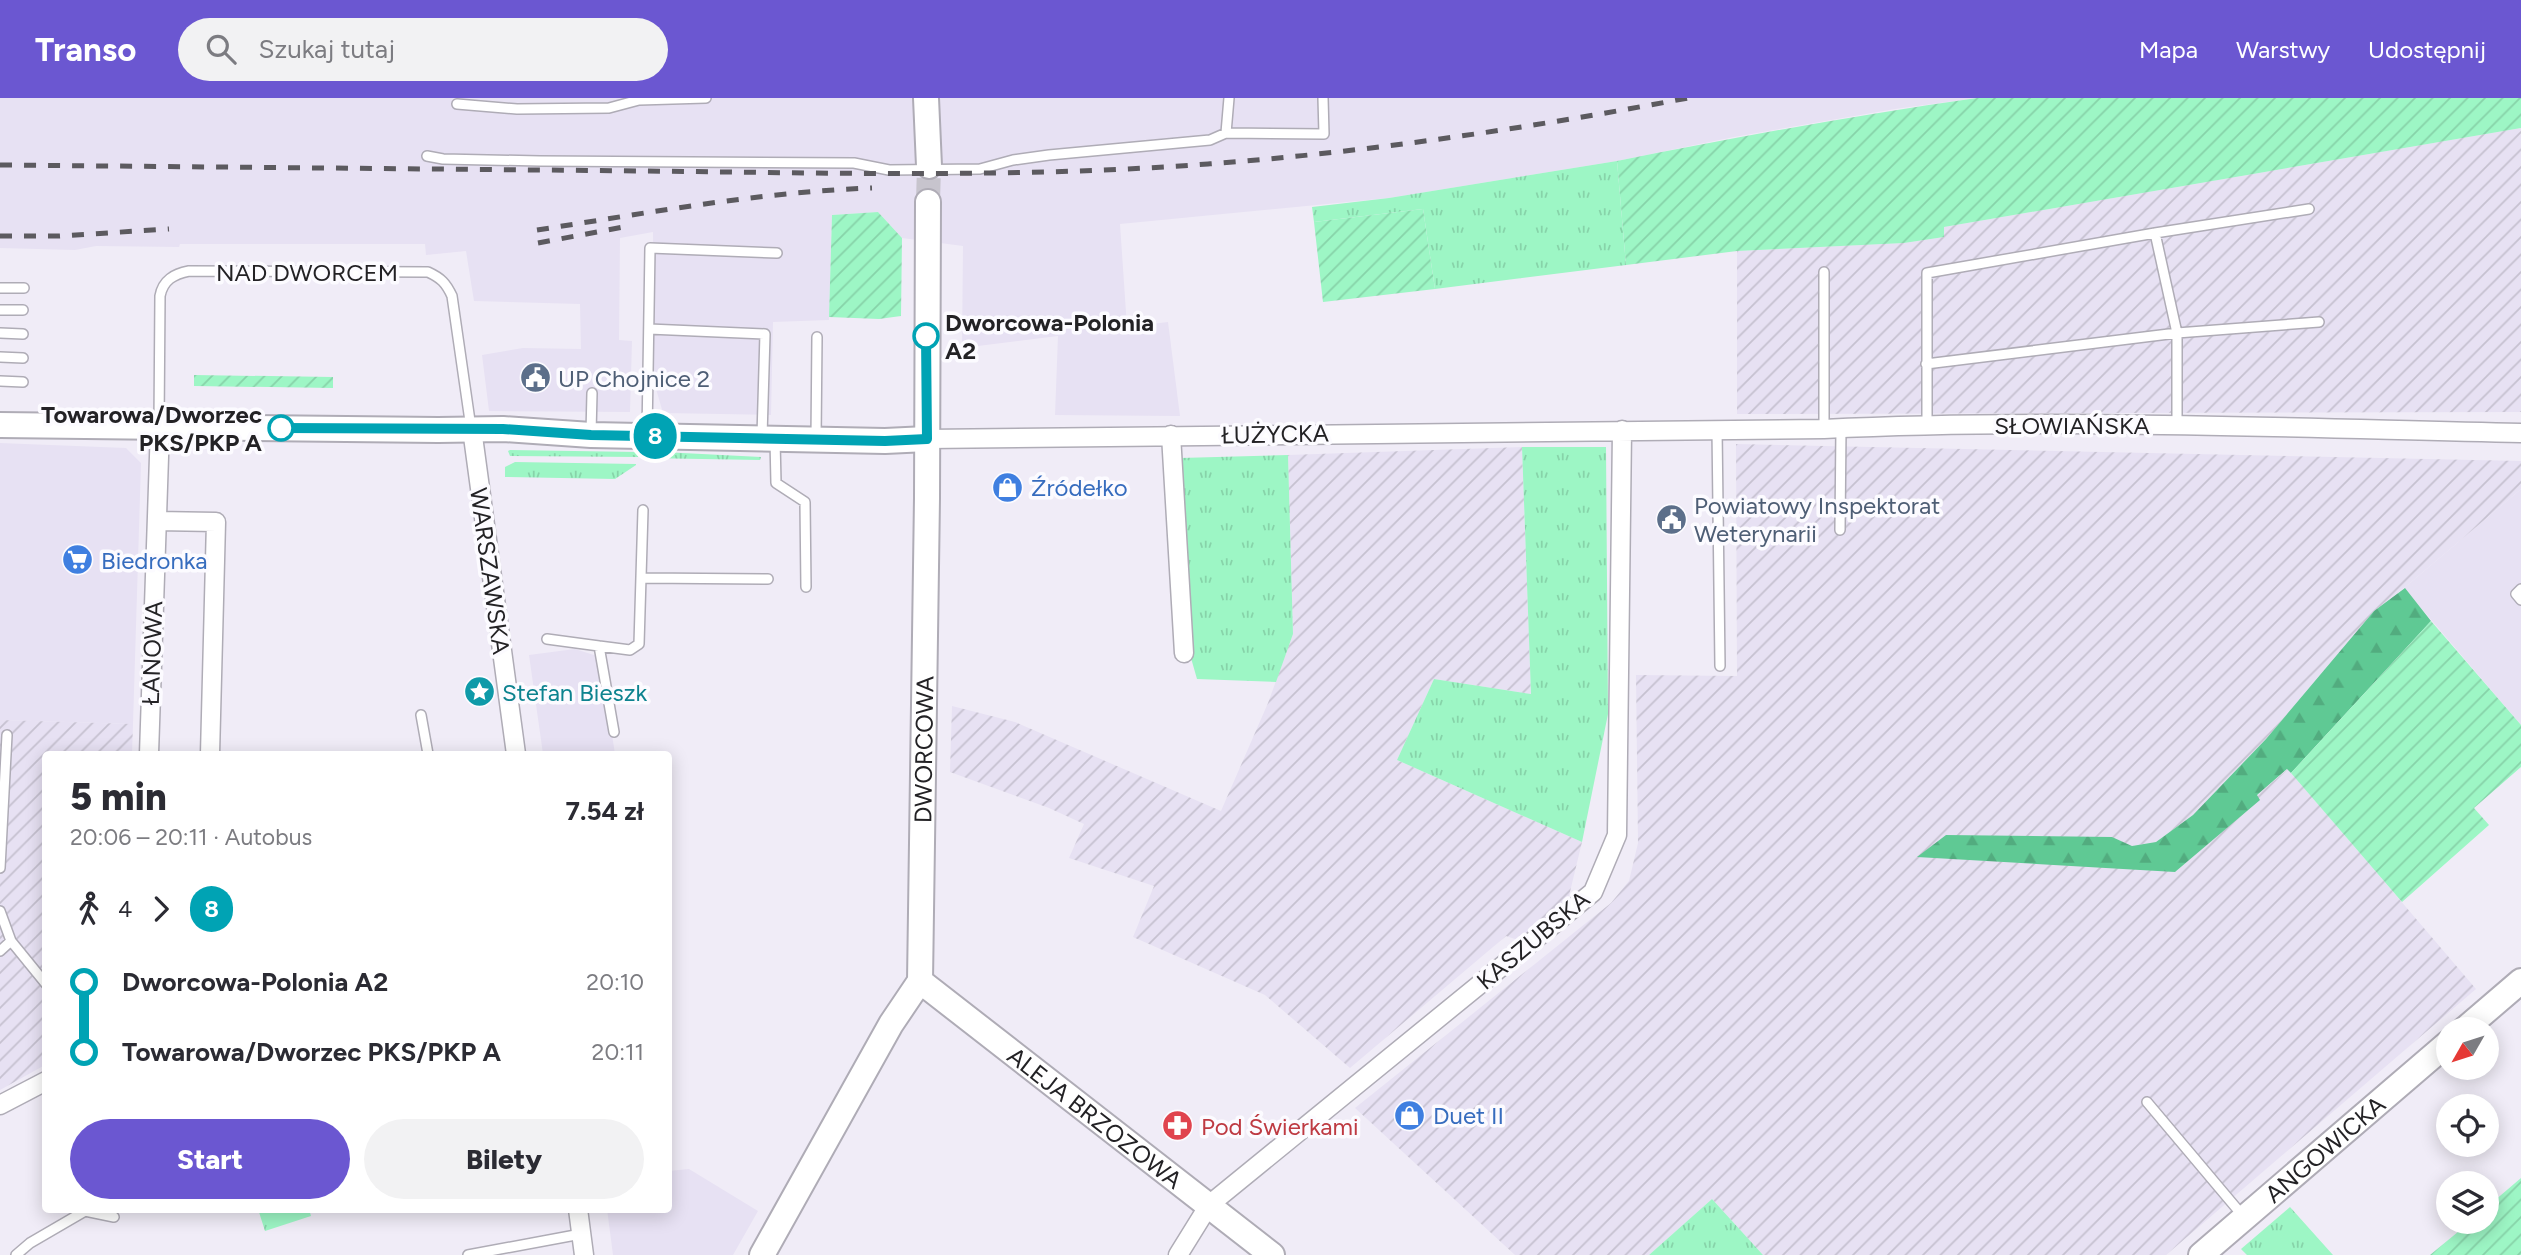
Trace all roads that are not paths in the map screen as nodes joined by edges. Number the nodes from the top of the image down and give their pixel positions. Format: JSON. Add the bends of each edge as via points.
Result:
{"nodes":[{"id":1,"x":706,"y":98,"type":"edge"},
{"id":2,"x":926,"y":98,"type":"edge"},
{"id":3,"x":1229,"y":98,"type":"edge"},
{"id":4,"x":1323,"y":98,"type":"edge"},
{"id":5,"x":457,"y":104,"type":"dead end"},
{"id":6,"x":1226,"y":133,"type":"junction"},
{"id":7,"x":427,"y":156,"type":"dead end"},
{"id":8,"x":929,"y":166,"type":"tunnel mouth"},
{"id":9,"x":928,"y":202,"type":"tunnel mouth"},
{"id":10,"x":2309,"y":209,"type":"dead end"},
{"id":11,"x":2155,"y":233,"type":"junction"},
{"id":12,"x":777,"y":253,"type":"dead end"},
{"id":13,"x":1824,"y":272,"type":"dead end"},
{"id":14,"x":0,"y":288,"type":"edge"},
{"id":15,"x":24,"y":288,"type":"dead end"},
{"id":16,"x":0,"y":310,"type":"edge"},
{"id":17,"x":23,"y":310,"type":"dead end"},
{"id":18,"x":2319,"y":322,"type":"dead end"},
{"id":19,"x":649,"y":329,"type":"junction"},
{"id":20,"x":0,"y":333,"type":"edge"},
{"id":21,"x":2177,"y":333,"type":"junction"},
{"id":22,"x":23,"y":334,"type":"dead end"},
{"id":23,"x":817,"y":337,"type":"dead end"},
{"id":24,"x":0,"y":357,"type":"edge"},
{"id":25,"x":23,"y":358,"type":"dead end"},
{"id":26,"x":1926,"y":364,"type":"junction"},
{"id":27,"x":0,"y":381,"type":"edge"},
{"id":28,"x":23,"y":382,"type":"dead end"},
{"id":29,"x":592,"y":393,"type":"dead end"},
{"id":30,"x":1927,"y":424,"type":"junction"},
{"id":31,"x":0,"y":425,"type":"edge"},
{"id":32,"x":2176,"y":426,"type":"junction"},
{"id":33,"x":160,"y":427,"type":"junction"},
{"id":34,"x":472,"y":429,"type":"junction"},
{"id":35,"x":1717,"y":429,"type":"junction"},
{"id":36,"x":1833,"y":429,"type":"junction"},
{"id":37,"x":1622,"y":430,"type":"junction"},
{"id":38,"x":2521,"y":433,"type":"edge"},
{"id":39,"x":591,"y":435,"type":"junction"},
{"id":40,"x":1171,"y":435,"type":"junction"},
{"id":41,"x":647,"y":436,"type":"junction"},
{"id":42,"x":769,"y":438,"type":"junction"},
{"id":43,"x":816,"y":439,"type":"junction"},
{"id":44,"x":927,"y":439,"type":"junction"},
{"id":45,"x":643,"y":510,"type":"dead end"},
{"id":46,"x":157,"y":521,"type":"junction"},
{"id":47,"x":1840,"y":530,"type":"dead end"},
{"id":48,"x":642,"y":578,"type":"junction"},
{"id":49,"x":768,"y":579,"type":"dead end"},
{"id":50,"x":806,"y":587,"type":"dead end"},
{"id":51,"x":2521,"y":589,"type":"edge"},
{"id":52,"x":2521,"y":600,"type":"edge"},
{"id":53,"x":547,"y":639,"type":"dead end"},
{"id":54,"x":600,"y":646,"type":"junction"},
{"id":55,"x":1184,"y":653,"type":"dead end"},
{"id":56,"x":1720,"y":666,"type":"dead end"},
{"id":57,"x":421,"y":715,"type":"dead end"},
{"id":58,"x":614,"y":732,"type":"dead end"},
{"id":59,"x":7,"y":735,"type":"dead end"},
{"id":60,"x":149,"y":751,"type":"edge"},
{"id":61,"x":210,"y":751,"type":"edge"},
{"id":62,"x":427,"y":751,"type":"edge"},
{"id":63,"x":516,"y":751,"type":"edge"},
{"id":64,"x":0,"y":868,"type":"edge"},
{"id":65,"x":0,"y":911,"type":"edge"},
{"id":66,"x":10,"y":942,"type":"junction"},
{"id":67,"x":0,"y":951,"type":"edge"},
{"id":68,"x":42,"y":979,"type":"edge"},
{"id":69,"x":920,"y":981,"type":"junction"},
{"id":70,"x":2521,"y":981,"type":"edge"},
{"id":71,"x":2479,"y":1017,"type":"edge"},
{"id":72,"x":2436,"y":1053,"type":"edge"},
{"id":73,"x":42,"y":1083,"type":"edge"},
{"id":74,"x":2147,"y":1102,"type":"dead end"},
{"id":75,"x":0,"y":1105,"type":"edge"},
{"id":76,"x":1209,"y":1205,"type":"junction"},
{"id":77,"x":82,"y":1213,"type":"edge"},
{"id":78,"x":95,"y":1213,"type":"edge"},
{"id":79,"x":578,"y":1213,"type":"edge"},
{"id":80,"x":114,"y":1217,"type":"dead end"},
{"id":81,"x":2244,"y":1218,"type":"junction"},
{"id":82,"x":581,"y":1234,"type":"junction"},
{"id":83,"x":16,"y":1255,"type":"edge"},
{"id":84,"x":468,"y":1255,"type":"edge"},
{"id":85,"x":584,"y":1255,"type":"edge"},
{"id":86,"x":762,"y":1255,"type":"edge"},
{"id":87,"x":1178,"y":1255,"type":"edge"},
{"id":88,"x":1272,"y":1255,"type":"edge"},
{"id":89,"x":2201,"y":1255,"type":"edge"}],
"edges":[{"from":1,"to":5,"type":"lane","via":[[639,100],[609,108]]},
{"from":2,"to":8,"type":"street"},
{"from":3,"to":6,"type":"lane"},
{"from":4,"to":6,"type":"lane","via":[[1324,134]]},
{"from":6,"to":7,"type":"lane","via":[[1210,140],[1049,155],[980,169]]},
{"from":9,"to":44,"type":"street","name":"DWORCOWA"},
{"from":10,"to":11,"type":"lane"},
{"from":11,"to":21,"type":"lane"},
{"from":11,"to":26,"type":"lane","via":[[1927,273]]},
{"from":12,"to":19,"type":"lane","via":[[650,248]]},
{"from":13,"to":36,"type":"lane"},
{"from":14,"to":15,"type":"lane"},
{"from":16,"to":17,"type":"lane"},
{"from":18,"to":21,"type":"lane"},
{"from":19,"to":41,"type":"lane"},
{"from":19,"to":42,"type":"lane","via":[[765,334]]},
{"from":20,"to":22,"type":"lane"},
{"from":21,"to":26,"type":"lane"},
{"from":21,"to":32,"type":"lane"},
{"from":23,"to":43,"type":"lane"},
{"from":24,"to":25,"type":"lane"},
{"from":26,"to":30,"type":"lane"},
{"from":27,"to":28,"type":"lane"},
{"from":29,"to":39,"type":"lane"},
{"from":30,"to":32,"type":"street","name":"SŁOWIAŃSKA"},
{"from":30,"to":36,"type":"street","name":"SŁOWIAŃSKA"},
{"from":31,"to":33,"type":"street"},
{"from":32,"to":38,"type":"street","name":"SŁOWIAŃSKA"},
{"from":33,"to":34,"type":"street"},
{"from":33,"to":34,"type":"lane","name":"NAD DWORCEM","via":[[160,296],[167,280],[189,271],[428,272],[440,277],[452,296]]},
{"from":33,"to":46,"type":"street","name":"ŁANOWA"},
{"from":34,"to":39,"type":"street"},
{"from":34,"to":63,"type":"street","name":"WARSZAWSKA"},
{"from":35,"to":36,"type":"street","name":"SŁOWIAŃSKA"},
{"from":35,"to":37,"type":"street","name":"SŁOWIAŃSKA"},
{"from":35,"to":56,"type":"lane"},
{"from":36,"to":47,"type":"lane"},
{"from":37,"to":40,"type":"street","name":"ŁUŻYCKA"},
{"from":37,"to":76,"type":"street","name":"KASZUBSKA","via":[[1617,835],[1593,892]]},
{"from":39,"to":41,"type":"street"},
{"from":40,"to":44,"type":"street","name":"ŁUŻYCKA"},
{"from":40,"to":55,"type":"street"},
{"from":41,"to":42,"type":"street"},
{"from":42,"to":43,"type":"street"},
{"from":42,"to":50,"type":"lane","via":[[776,483],[805,502]]},
{"from":43,"to":44,"type":"street"},
{"from":44,"to":69,"type":"street","name":"DWORCOWA"},
{"from":45,"to":48,"type":"lane"},
{"from":46,"to":60,"type":"street","name":"ŁANOWA"},
{"from":46,"to":61,"type":"street","via":[[216,522]]},
{"from":48,"to":49,"type":"lane"},
{"from":48,"to":54,"type":"lane","via":[[639,644],[630,650]]},
{"from":51,"to":52,"type":"lane","via":[[2516,594]]},
{"from":53,"to":54,"type":"lane"},
{"from":54,"to":58,"type":"lane"},
{"from":57,"to":62,"type":"lane"},
{"from":59,"to":64,"type":"lane"},
{"from":65,"to":66,"type":"lane"},
{"from":66,"to":67,"type":"lane"},
{"from":66,"to":68,"type":"lane"},
{"from":69,"to":76,"type":"street","name":"ALEJA BRZOZOWA"},
{"from":69,"to":86,"type":"street","via":[[891,1024]]},
{"from":70,"to":71,"type":"street"},
{"from":72,"to":81,"type":"street","name":"ANGOWICKA"},
{"from":73,"to":75,"type":"street"},
{"from":74,"to":81,"type":"lane"},
{"from":76,"to":87,"type":"street","name":"KASZUBSKA"},
{"from":76,"to":88,"type":"street","name":"ALEJA BRZOZOWA"},
{"from":77,"to":83,"type":"lane"},
{"from":78,"to":80,"type":"lane"},
{"from":79,"to":82,"type":"street"},
{"from":81,"to":89,"type":"street","name":"ANGOWICKA"},
{"from":82,"to":84,"type":"lane"},
{"from":82,"to":85,"type":"street"}]}
